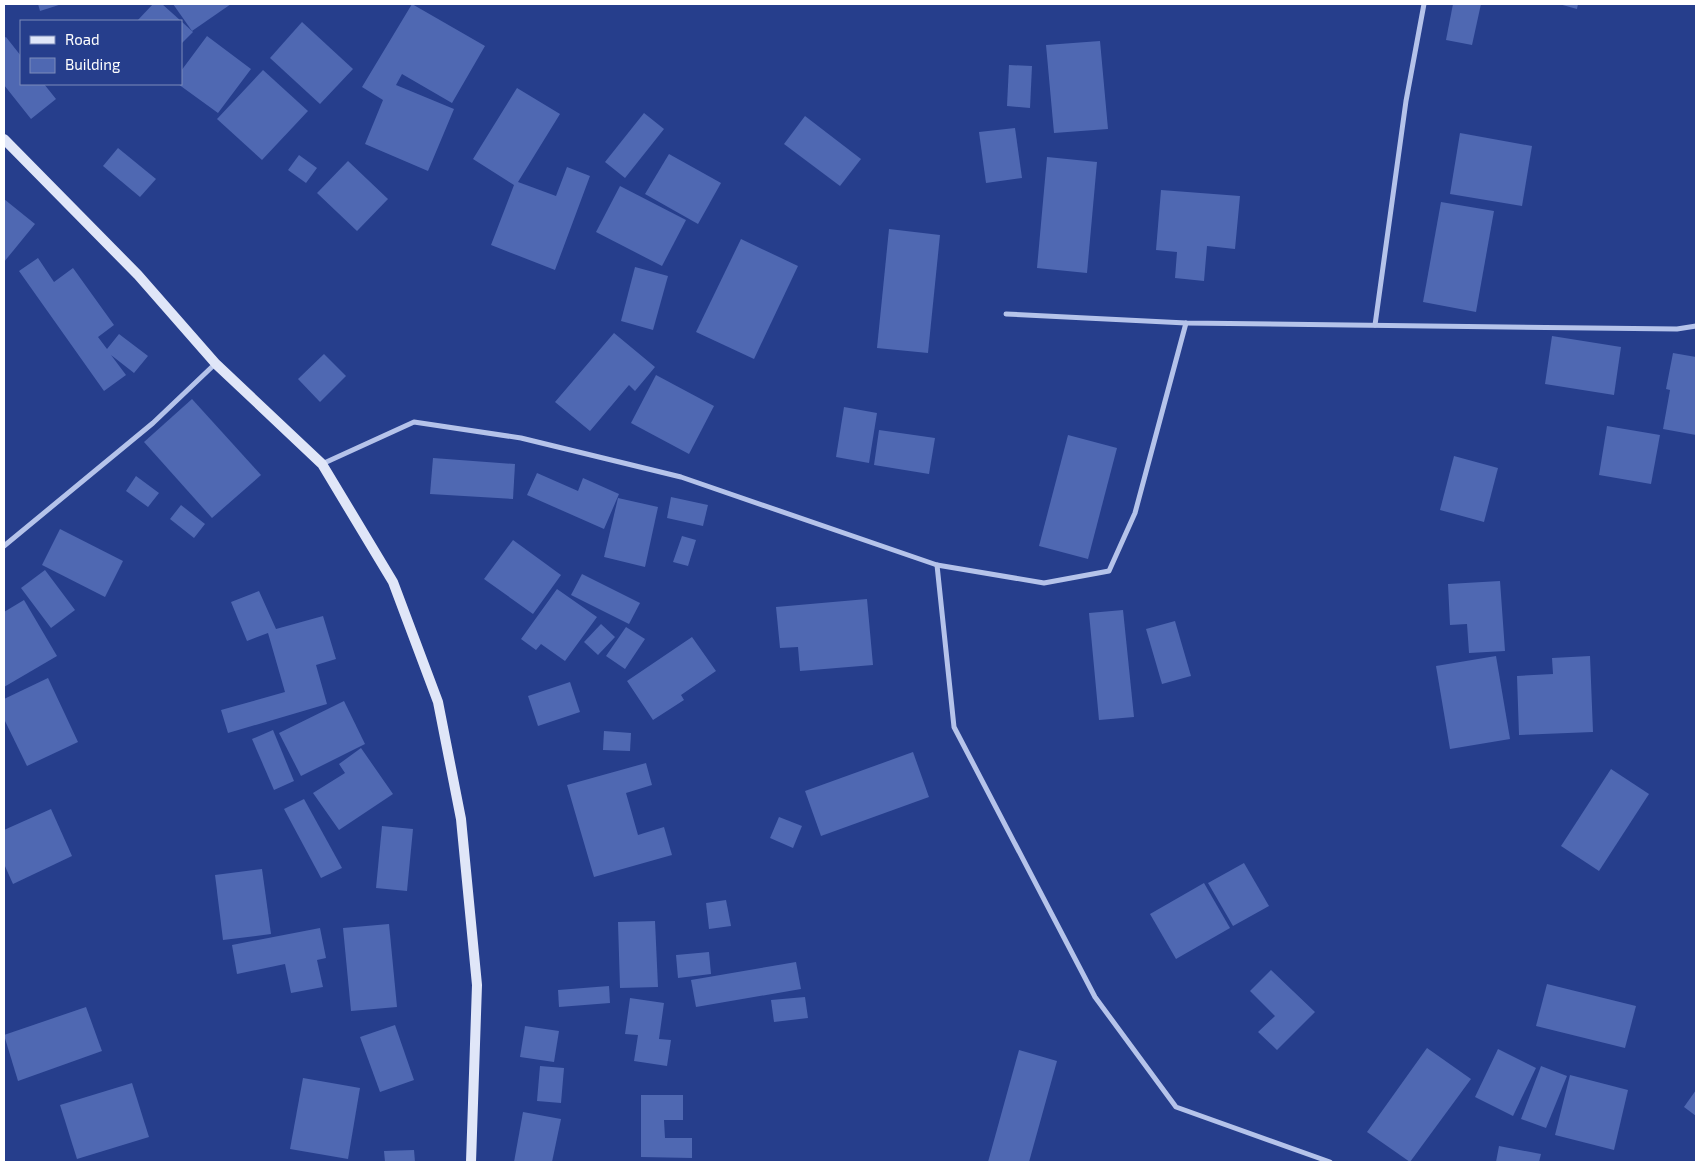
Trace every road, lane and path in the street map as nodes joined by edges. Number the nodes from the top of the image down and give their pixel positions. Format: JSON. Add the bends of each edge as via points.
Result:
{"nodes":[{"id":1,"x":1424,"y":4,"type":"edge"},
{"id":2,"x":4,"y":139,"type":"edge"},
{"id":3,"x":1006,"y":314,"type":"dead end"},
{"id":4,"x":1186,"y":323,"type":"junction"},
{"id":5,"x":1375,"y":325,"type":"junction"},
{"id":6,"x":1696,"y":326,"type":"edge"},
{"id":7,"x":216,"y":364,"type":"junction"},
{"id":8,"x":322,"y":464,"type":"junction"},
{"id":9,"x":4,"y":546,"type":"edge"},
{"id":10,"x":937,"y":565,"type":"junction"},
{"id":11,"x":471,"y":1162,"type":"edge"},
{"id":12,"x":1330,"y":1162,"type":"edge"}],
"edges":[{"from":1,"to":5,"type":"street","via":[[1406,101]]},
{"from":2,"to":7,"type":"street","via":[[138,275]]},
{"from":3,"to":4,"type":"street"},
{"from":4,"to":5,"type":"street"},
{"from":4,"to":10,"type":"street","via":[[1135,513],[1109,570],[1044,583]]},
{"from":5,"to":6,"type":"street","via":[[1677,329]]},
{"from":7,"to":8,"type":"street"},
{"from":7,"to":9,"type":"street","via":[[153,423]]},
{"from":8,"to":10,"type":"street","via":[[414,422],[522,438],[681,477]]},
{"from":8,"to":11,"type":"street","via":[[393,582],[438,702],[461,819],[477,985]]},
{"from":10,"to":12,"type":"street","via":[[954,727],[1095,997],[1176,1107]]}]}
